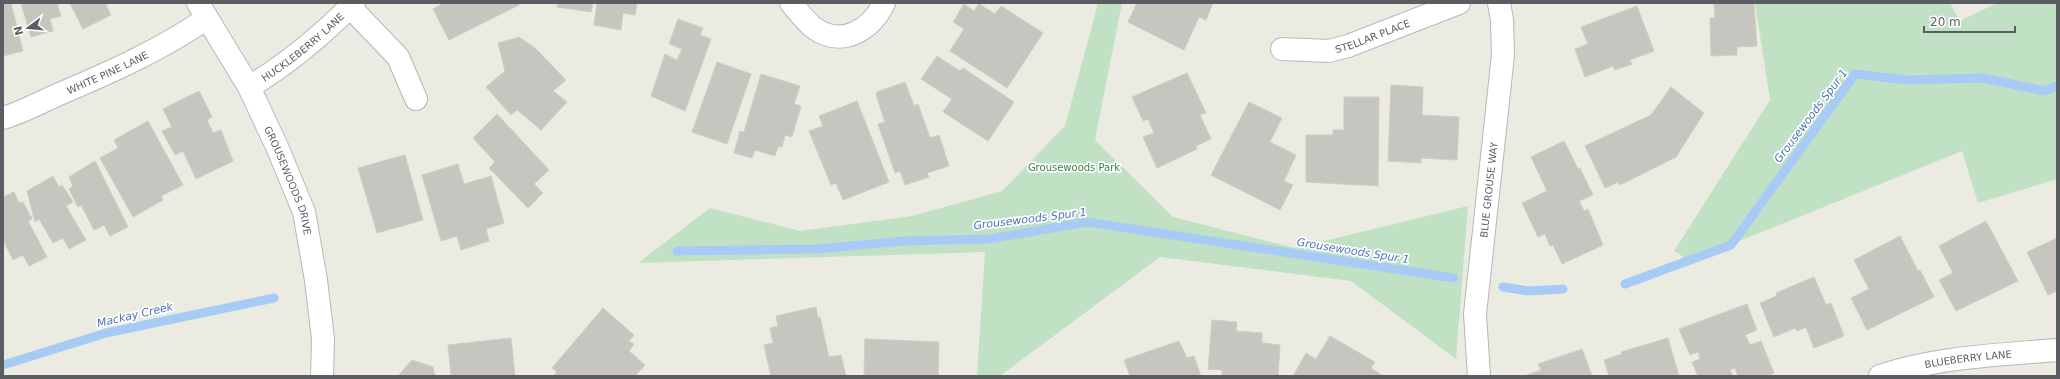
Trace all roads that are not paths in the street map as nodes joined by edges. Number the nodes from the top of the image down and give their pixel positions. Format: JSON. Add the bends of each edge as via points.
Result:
{"nodes":[{"id":1,"x":791,"y":3,"type":"edge"},
{"id":2,"x":884,"y":3,"type":"edge"},
{"id":3,"x":1460,"y":3,"type":"edge"},
{"id":4,"x":1499,"y":3,"type":"edge"},
{"id":5,"x":352,"y":5,"type":"edge"},
{"id":6,"x":202,"y":11,"type":"edge"},
{"id":7,"x":1282,"y":49,"type":"dead end"},
{"id":8,"x":249,"y":87,"type":"junction"},
{"id":9,"x":416,"y":99,"type":"dead end"},
{"id":10,"x":3,"y":118,"type":"edge"},
{"id":11,"x":2057,"y":350,"type":"edge"},
{"id":12,"x":322,"y":376,"type":"edge"},
{"id":13,"x":1478,"y":376,"type":"edge"},
{"id":14,"x":1880,"y":376,"type":"edge"}],
"edges":[{"from":1,"to":2,"type":"street","via":[[814,28],[829,35],[848,36],[868,27]]},
{"from":3,"to":7,"type":"street","name":"STELLAR PLACE","via":[[1329,51]]},
{"from":4,"to":13,"type":"street","name":"BLUE GROUSE WAY","via":[[1503,55],[1475,314]]},
{"from":5,"to":8,"type":"street","name":"HUCKLEBERRY LANE","via":[[314,41],[274,72]]},
{"from":5,"to":9,"type":"street","via":[[398,57]]},
{"from":6,"to":8,"type":"street","name":"GROUSEWOODS DRIVE"},
{"from":6,"to":10,"type":"street","name":"WHITE PINE LANE","via":[[186,33],[80,86]]},
{"from":8,"to":12,"type":"street","name":"GROUSEWOODS DRIVE","via":[[304,212],[316,280],[322,339]]},
{"from":11,"to":14,"type":"street","name":"BLUEBERRY LANE","via":[[1956,358],[1909,366]]}]}
